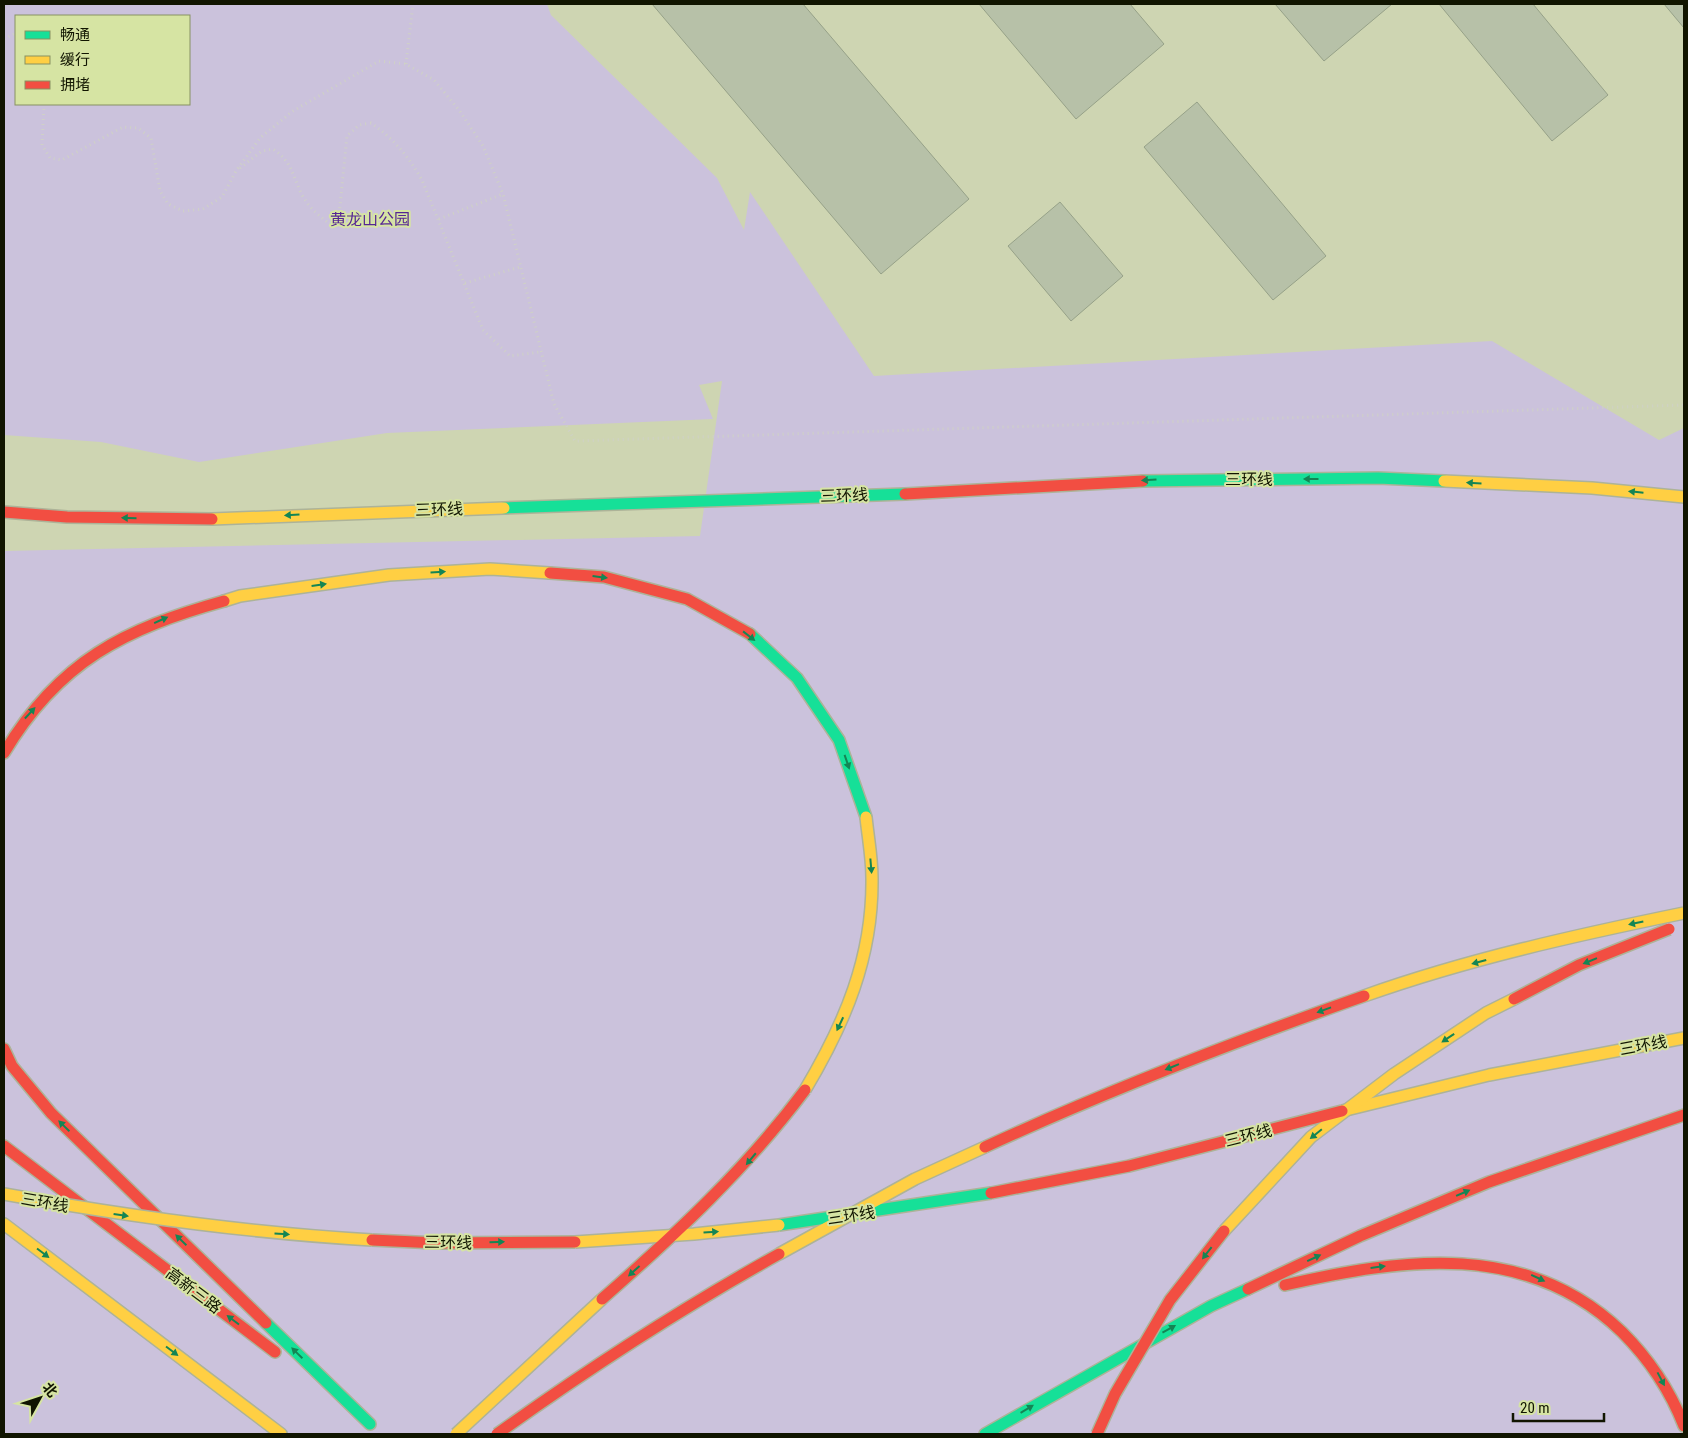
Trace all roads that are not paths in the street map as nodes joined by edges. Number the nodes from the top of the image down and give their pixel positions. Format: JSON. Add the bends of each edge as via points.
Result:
{"nodes":[{"id":1,"x":1684,"y":497,"type":"edge"},
{"id":2,"x":4,"y":512,"type":"edge"},
{"id":3,"x":4,"y":753,"type":"edge"},
{"id":4,"x":1684,"y":913,"type":"edge"},
{"id":5,"x":1684,"y":923,"type":"edge"},
{"id":6,"x":1684,"y":1038,"type":"edge"},
{"id":7,"x":4,"y":1049,"type":"edge"},
{"id":8,"x":1684,"y":1115,"type":"edge"},
{"id":9,"x":4,"y":1146,"type":"edge"},
{"id":10,"x":4,"y":1194,"type":"edge"},
{"id":11,"x":4,"y":1224,"type":"edge"},
{"id":12,"x":1211,"y":1306,"type":"junction"},
{"id":13,"x":1683,"y":1423,"type":"edge"},
{"id":14,"x":281,"y":1434,"type":"edge"},
{"id":15,"x":456,"y":1434,"type":"edge"},
{"id":16,"x":497,"y":1434,"type":"edge"},
{"id":17,"x":985,"y":1434,"type":"edge"},
{"id":18,"x":1097,"y":1434,"type":"edge"}],
"edges":[{"from":1,"to":2,"type":"highway","name":"三环线","one_way":true,"via":[[1592,488],[1378,478],[1173,480],[950,492],[204,519],[67,517]]},
{"from":3,"to":15,"type":"highway","one_way":true,"bridge":true,"via":[[23,721],[65,676],[114,641],[170,616],[240,596],[389,576],[490,569],[604,577],[687,599],[748,633],[797,678],[840,740],[866,817],[872,880],[866,942],[850,1003],[824,1059],[790,1111],[748,1163],[656,1252],[530,1363]]},
{"from":4,"to":16,"type":"highway","one_way":true,"bridge":true,"via":[[1593,932],[1406,981],[1227,1044],[1052,1116],[915,1178],[726,1284],[564,1387]]},
{"from":5,"to":18,"type":"highway","one_way":true,"bridge":true,"via":[[1579,965],[1486,1013],[1394,1074],[1311,1137],[1234,1218],[1170,1300],[1115,1394]]},
{"from":10,"to":6,"type":"highway","name":"三环线","one_way":true,"bridge":true,"via":[[246,1232],[438,1243],[581,1242],[731,1230],[885,1210],[1121,1168],[1429,1089]]},
{"from":7,"to":9,"type":"highway","name":"高新三路","via":[[12,1066],[51,1113],[373,1426]]},
{"from":12,"to":8,"type":"highway","one_way":true,"via":[[1360,1236],[1489,1182]]},
{"from":11,"to":14,"type":"highway","one_way":true},
{"from":12,"to":13,"type":"highway","one_way":true,"via":[[1323,1275],[1380,1266],[1479,1263],[1531,1274],[1579,1297],[1621,1329],[1655,1370]]},
{"from":17,"to":12,"type":"highway","one_way":true,"bridge":true}]}
